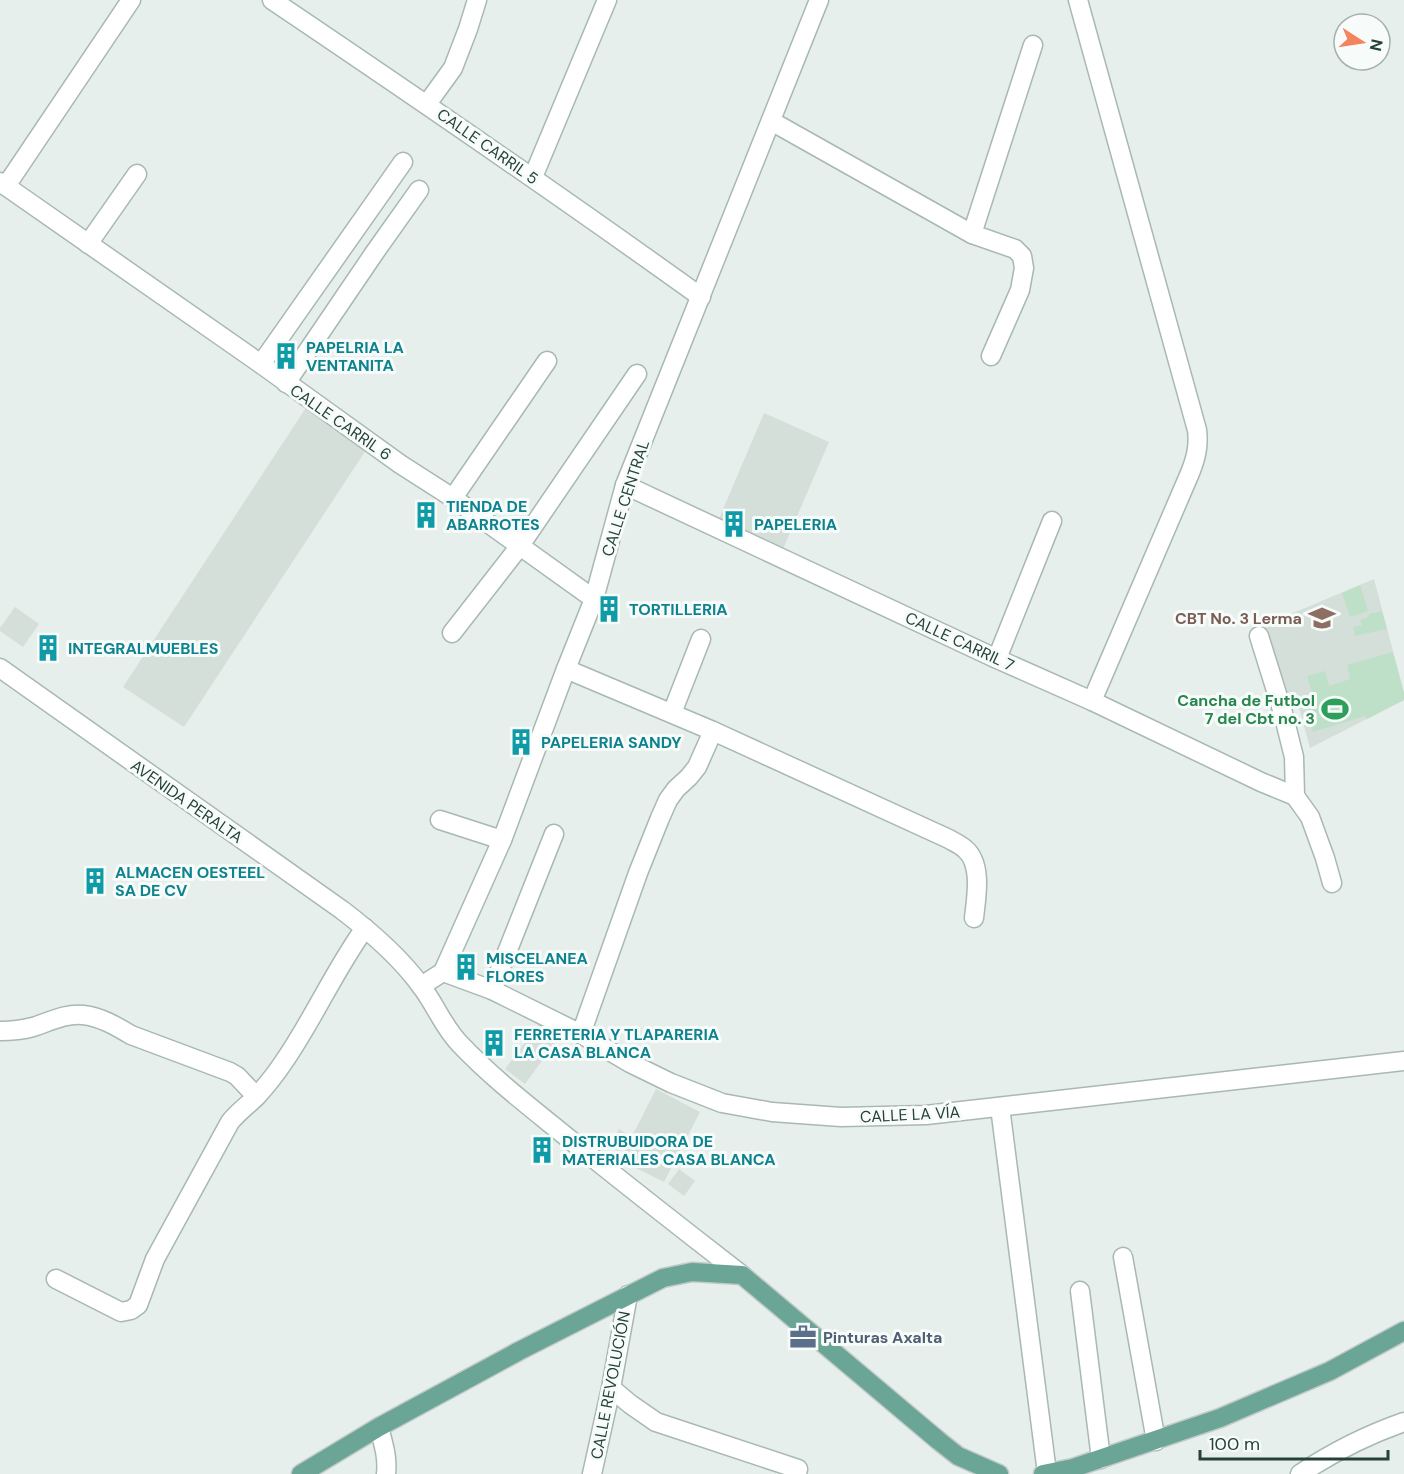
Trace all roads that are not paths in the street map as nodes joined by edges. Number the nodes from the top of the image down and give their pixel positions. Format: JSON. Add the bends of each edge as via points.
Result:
{"nodes":[{"id":1,"x":131,"y":0,"type":"edge"},
{"id":2,"x":272,"y":0,"type":"edge"},
{"id":3,"x":477,"y":0,"type":"edge"},
{"id":4,"x":607,"y":0,"type":"edge"},
{"id":5,"x":819,"y":0,"type":"edge"},
{"id":6,"x":1078,"y":0,"type":"edge"},
{"id":7,"x":1033,"y":45,"type":"dead end"},
{"id":8,"x":427,"y":104,"type":"junction"},
{"id":9,"x":771,"y":121,"type":"junction"},
{"id":10,"x":403,"y":162,"type":"dead end"},
{"id":11,"x":137,"y":174,"type":"dead end"},
{"id":12,"x":533,"y":177,"type":"junction"},
{"id":13,"x":3,"y":184,"type":"edge"},
{"id":14,"x":419,"y":190,"type":"dead end"},
{"id":15,"x":972,"y":234,"type":"junction"},
{"id":16,"x":88,"y":244,"type":"junction"},
{"id":17,"x":701,"y":297,"type":"junction"},
{"id":18,"x":991,"y":356,"type":"dead end"},
{"id":19,"x":547,"y":361,"type":"dead end"},
{"id":20,"x":261,"y":364,"type":"junction"},
{"id":21,"x":637,"y":374,"type":"dead end"},
{"id":22,"x":286,"y":383,"type":"junction"},
{"id":23,"x":625,"y":485,"type":"junction"},
{"id":24,"x":453,"y":498,"type":"junction"},
{"id":25,"x":1052,"y":521,"type":"dead end"},
{"id":26,"x":519,"y":547,"type":"junction"},
{"id":27,"x":594,"y":599,"type":"junction"},
{"id":28,"x":452,"y":633,"type":"dead end"},
{"id":29,"x":1259,"y":636,"type":"dead end"},
{"id":30,"x":701,"y":639,"type":"dead end"},
{"id":31,"x":995,"y":658,"type":"junction"},
{"id":32,"x":0,"y":668,"type":"edge"},
{"id":33,"x":566,"y":669,"type":"junction"},
{"id":34,"x":1092,"y":701,"type":"junction"},
{"id":35,"x":672,"y":713,"type":"junction"},
{"id":36,"x":713,"y":730,"type":"junction"},
{"id":37,"x":1295,"y":796,"type":"junction"},
{"id":38,"x":440,"y":820,"type":"dead end"},
{"id":39,"x":554,"y":834,"type":"dead end"},
{"id":40,"x":502,"y":840,"type":"junction"},
{"id":41,"x":1332,"y":883,"type":"dead end"},
{"id":42,"x":974,"y":918,"type":"dead end"},
{"id":43,"x":365,"y":928,"type":"junction"},
{"id":44,"x":443,"y":972,"type":"junction"},
{"id":45,"x":421,"y":986,"type":"junction"},
{"id":46,"x":492,"y":990,"type":"junction"},
{"id":47,"x":0,"y":1031,"type":"edge"},
{"id":48,"x":580,"y":1034,"type":"junction"},
{"id":49,"x":1404,"y":1061,"type":"edge"},
{"id":50,"x":256,"y":1096,"type":"junction"},
{"id":51,"x":1000,"y":1107,"type":"junction"},
{"id":52,"x":1124,"y":1257,"type":"dead end"},
{"id":53,"x":742,"y":1275,"type":"junction"},
{"id":54,"x":56,"y":1279,"type":"dead end"},
{"id":55,"x":1080,"y":1291,"type":"dead end"},
{"id":56,"x":628,"y":1295,"type":"junction"},
{"id":57,"x":1404,"y":1331,"type":"edge"},
{"id":58,"x":611,"y":1388,"type":"junction"},
{"id":59,"x":1404,"y":1422,"type":"edge"},
{"id":60,"x":379,"y":1427,"type":"junction"},
{"id":61,"x":1156,"y":1441,"type":"junction"},
{"id":62,"x":1101,"y":1459,"type":"junction"},
{"id":63,"x":301,"y":1474,"type":"edge"},
{"id":64,"x":386,"y":1474,"type":"edge"},
{"id":65,"x":592,"y":1474,"type":"edge"},
{"id":66,"x":797,"y":1474,"type":"edge"},
{"id":67,"x":999,"y":1474,"type":"edge"},
{"id":68,"x":1045,"y":1474,"type":"edge"},
{"id":69,"x":1300,"y":1474,"type":"edge"}],
"edges":[{"from":1,"to":13,"type":"street"},
{"from":2,"to":8,"type":"street","name":"CALLE CARRIL 5"},
{"from":3,"to":8,"type":"street","via":[[453,68]]},
{"from":4,"to":12,"type":"street"},
{"from":5,"to":9,"type":"street","name":"CALLE CENTRAL"},
{"from":6,"to":34,"type":"street","via":[[1198,442],[1190,473]]},
{"from":7,"to":15,"type":"street"},
{"from":8,"to":12,"type":"street","name":"CALLE CARRIL 5"},
{"from":9,"to":15,"type":"street"},
{"from":9,"to":17,"type":"street","name":"CALLE CENTRAL"},
{"from":10,"to":20,"type":"street"},
{"from":11,"to":16,"type":"street"},
{"from":12,"to":17,"type":"street","name":"CALLE CARRIL 5"},
{"from":13,"to":16,"type":"street","name":"CALLE CARRIL 6"},
{"from":14,"to":22,"type":"street"},
{"from":15,"to":18,"type":"street","via":[[1015,249],[1024,261],[1020,290]]},
{"from":16,"to":20,"type":"street","name":"CALLE CARRIL 6"},
{"from":17,"to":23,"type":"street","name":"CALLE CENTRAL"},
{"from":19,"to":24,"type":"street"},
{"from":20,"to":22,"type":"street","name":"CALLE CARRIL 6"},
{"from":21,"to":26,"type":"street"},
{"from":22,"to":24,"type":"street","name":"CALLE CARRIL 6"},
{"from":23,"to":27,"type":"street","name":"CALLE CENTRAL"},
{"from":23,"to":31,"type":"street","name":"CALLE CARRIL 7"},
{"from":24,"to":26,"type":"street","name":"CALLE CARRIL 6"},
{"from":25,"to":31,"type":"street"},
{"from":26,"to":27,"type":"street","name":"CALLE CARRIL 6"},
{"from":26,"to":28,"type":"street"},
{"from":27,"to":33,"type":"street","name":"CALLE CENTRAL"},
{"from":29,"to":37,"type":"street","via":[[1294,757]]},
{"from":30,"to":35,"type":"street"},
{"from":31,"to":34,"type":"street","name":"CALLE CARRIL 7"},
{"from":32,"to":43,"type":"street","name":"AVENIDA PERALTA"},
{"from":33,"to":35,"type":"street"},
{"from":33,"to":40,"type":"street","name":"CALLE CENTRAL"},
{"from":34,"to":37,"type":"street","name":"CALLE CARRIL 7"},
{"from":35,"to":36,"type":"street"},
{"from":36,"to":42,"type":"street","via":[[966,849],[978,879]]},
{"from":36,"to":48,"type":"street","via":[[697,767],[668,800],[660,818]]},
{"from":37,"to":41,"type":"street","via":[[1310,817]]},
{"from":38,"to":40,"type":"street"},
{"from":39,"to":46,"type":"street"},
{"from":40,"to":44,"type":"street","name":"CALLE CENTRAL"},
{"from":43,"to":45,"type":"street","name":"AVENIDA PERALTA"},
{"from":43,"to":50,"type":"street","via":[[290,1053]]},
{"from":44,"to":45,"type":"street"},
{"from":44,"to":46,"type":"street","name":"CALLE LA VÍA"},
{"from":45,"to":53,"type":"street","name":"AVENIDA PERALTA","via":[[459,1043],[512,1092]]},
{"from":46,"to":48,"type":"street","name":"CALLE LA VÍA"},
{"from":47,"to":50,"type":"street","via":[[72,1015],[97,1017],[131,1035],[230,1072]]},
{"from":48,"to":51,"type":"street","name":"CALLE LA VÍA","via":[[671,1083],[722,1103],[772,1112],[841,1117],[926,1115]]},
{"from":49,"to":51,"type":"street","name":"CALLE LA VÍA"},
{"from":50,"to":54,"type":"street","via":[[230,1122],[155,1259],[138,1305],[121,1312]]},
{"from":51,"to":68,"type":"street"},
{"from":52,"to":61,"type":"street"},
{"from":53,"to":56,"type":"main road","via":[[675,1274]]},
{"from":53,"to":67,"type":"main road","via":[[958,1456]]},
{"from":55,"to":62,"type":"street"},
{"from":56,"to":58,"type":"street","name":"CALLE REVOLUCIÓN"},
{"from":56,"to":60,"type":"main road"},
{"from":57,"to":61,"type":"main road","via":[[1330,1371]]},
{"from":58,"to":65,"type":"street","name":"CALLE REVOLUCIÓN"},
{"from":58,"to":66,"type":"street","via":[[656,1422],[798,1469]]},
{"from":59,"to":69,"type":"street","via":[[1325,1457]]},
{"from":60,"to":63,"type":"main road"},
{"from":60,"to":64,"type":"street"},
{"from":61,"to":62,"type":"main road"},
{"from":62,"to":68,"type":"main road"}]}
